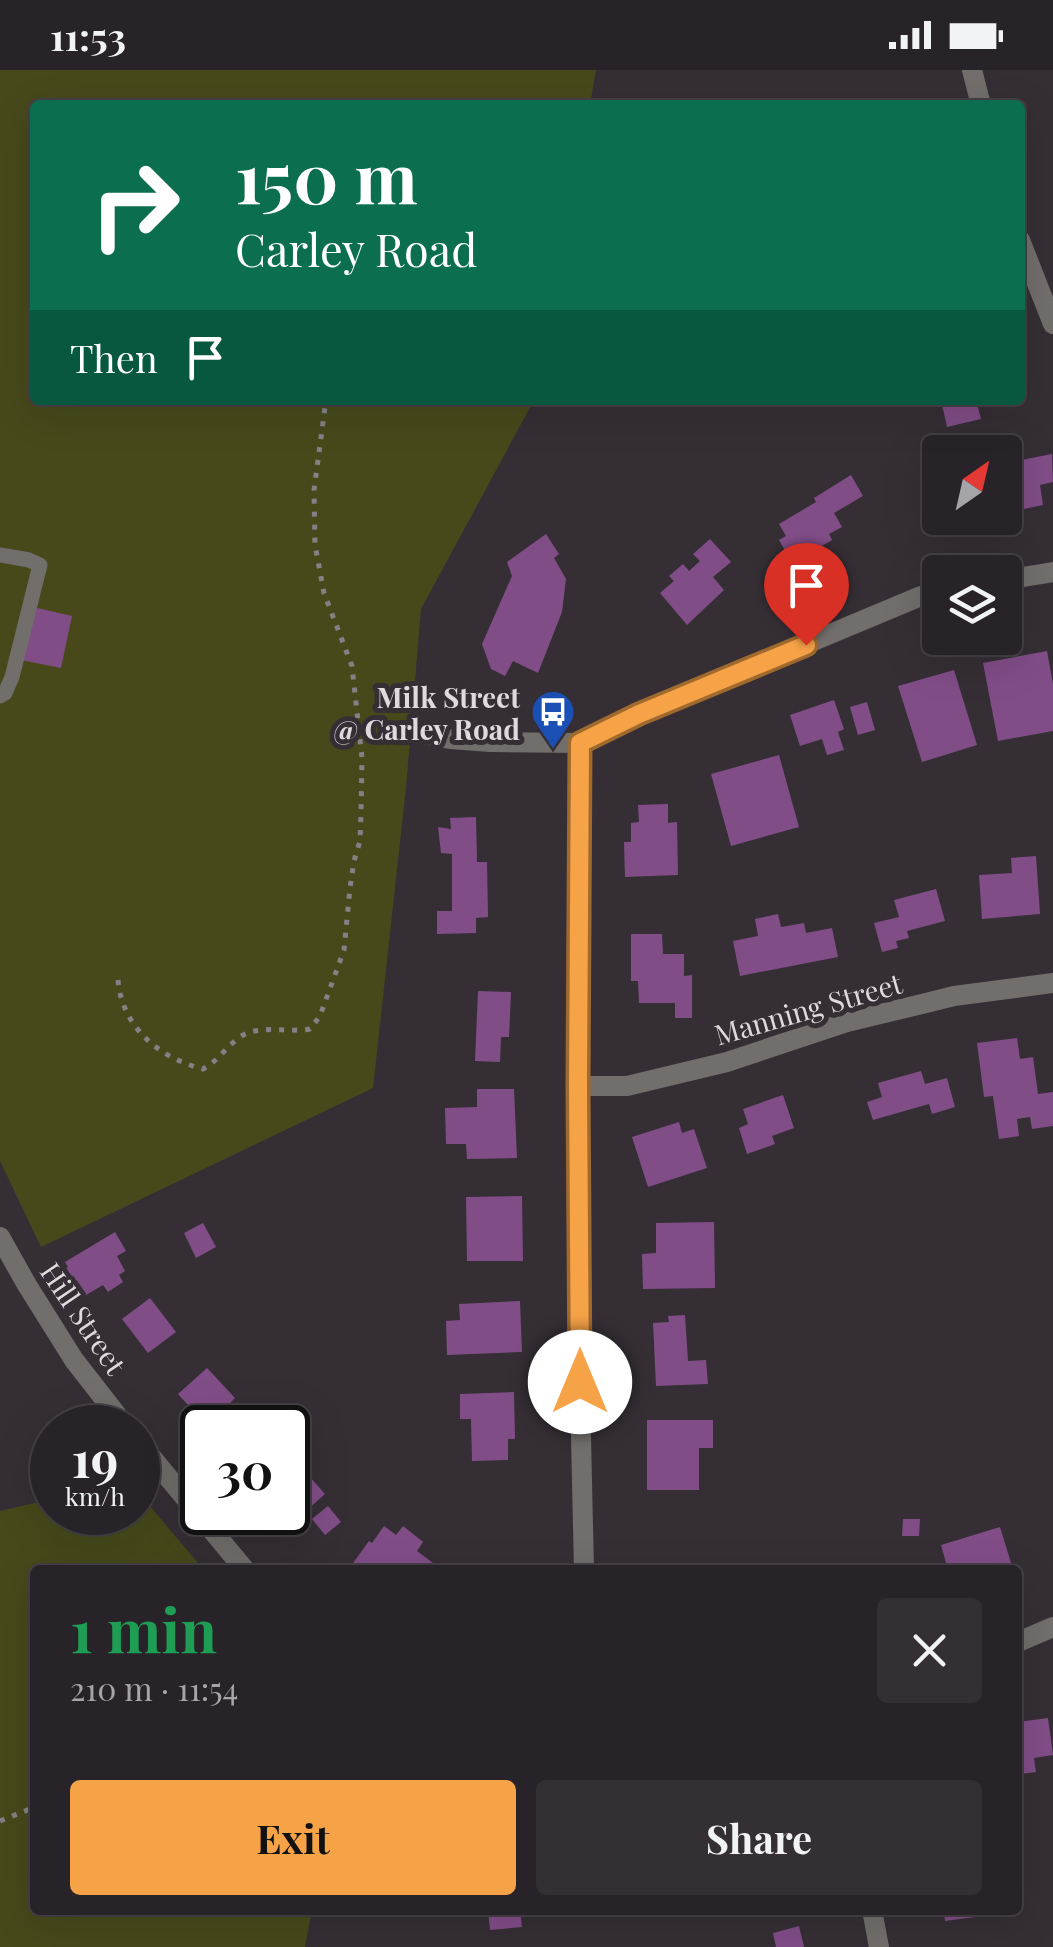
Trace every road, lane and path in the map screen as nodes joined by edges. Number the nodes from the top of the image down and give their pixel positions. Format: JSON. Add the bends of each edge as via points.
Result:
{"nodes":[{"id":1,"x":972,"y":70,"type":"edge"},
{"id":2,"x":980,"y":100,"type":"edge"},
{"id":3,"x":1025,"y":253,"type":"edge"},
{"id":4,"x":1053,"y":324,"type":"edge"},
{"id":5,"x":325,"y":405,"type":"edge"},
{"id":6,"x":0,"y":556,"type":"edge"},
{"id":7,"x":1053,"y":572,"type":"edge"},
{"id":8,"x":1022,"y":577,"type":"edge"},
{"id":9,"x":922,"y":596,"type":"edge"},
{"id":10,"x":0,"y":696,"type":"edge"},
{"id":11,"x":423,"y":734,"type":"dead end"},
{"id":12,"x":580,"y":743,"type":"junction"},
{"id":13,"x":118,"y":980,"type":"dead end"},
{"id":14,"x":1053,"y":983,"type":"edge"},
{"id":15,"x":578,"y":1086,"type":"junction"},
{"id":16,"x":0,"y":1237,"type":"edge"},
{"id":17,"x":109,"y":1405,"type":"edge"},
{"id":18,"x":160,"y":1468,"type":"edge"},
{"id":19,"x":241,"y":1565,"type":"edge"},
{"id":20,"x":584,"y":1565,"type":"edge"},
{"id":21,"x":1053,"y":1627,"type":"edge"},
{"id":22,"x":1022,"y":1640,"type":"edge"},
{"id":23,"x":30,"y":1809,"type":"edge"},
{"id":24,"x":0,"y":1821,"type":"edge"},
{"id":25,"x":873,"y":1915,"type":"edge"},
{"id":26,"x":878,"y":1947,"type":"edge"}],
"edges":[{"from":1,"to":2,"type":"street"},
{"from":3,"to":4,"type":"street"},
{"from":5,"to":13,"type":"path","via":[[314,490],[315,545],[324,593],[352,666],[362,758],[360,842],[344,950],[310,1029],[252,1031],[204,1069],[149,1044],[128,1018]]},
{"from":6,"to":10,"type":"lane","via":[[40,566],[12,677]]},
{"from":7,"to":8,"type":"street"},
{"from":9,"to":12,"type":"street"},
{"from":11,"to":12,"type":"street"},
{"from":12,"to":15,"type":"street"},
{"from":14,"to":15,"type":"street","name":"Manning Street","via":[[954,996],[627,1086]]},
{"from":15,"to":20,"type":"street"},
{"from":16,"to":17,"type":"street","name":"Hill Street"},
{"from":18,"to":19,"type":"street"},
{"from":21,"to":22,"type":"street"},
{"from":23,"to":24,"type":"path"},
{"from":25,"to":26,"type":"street"}]}
